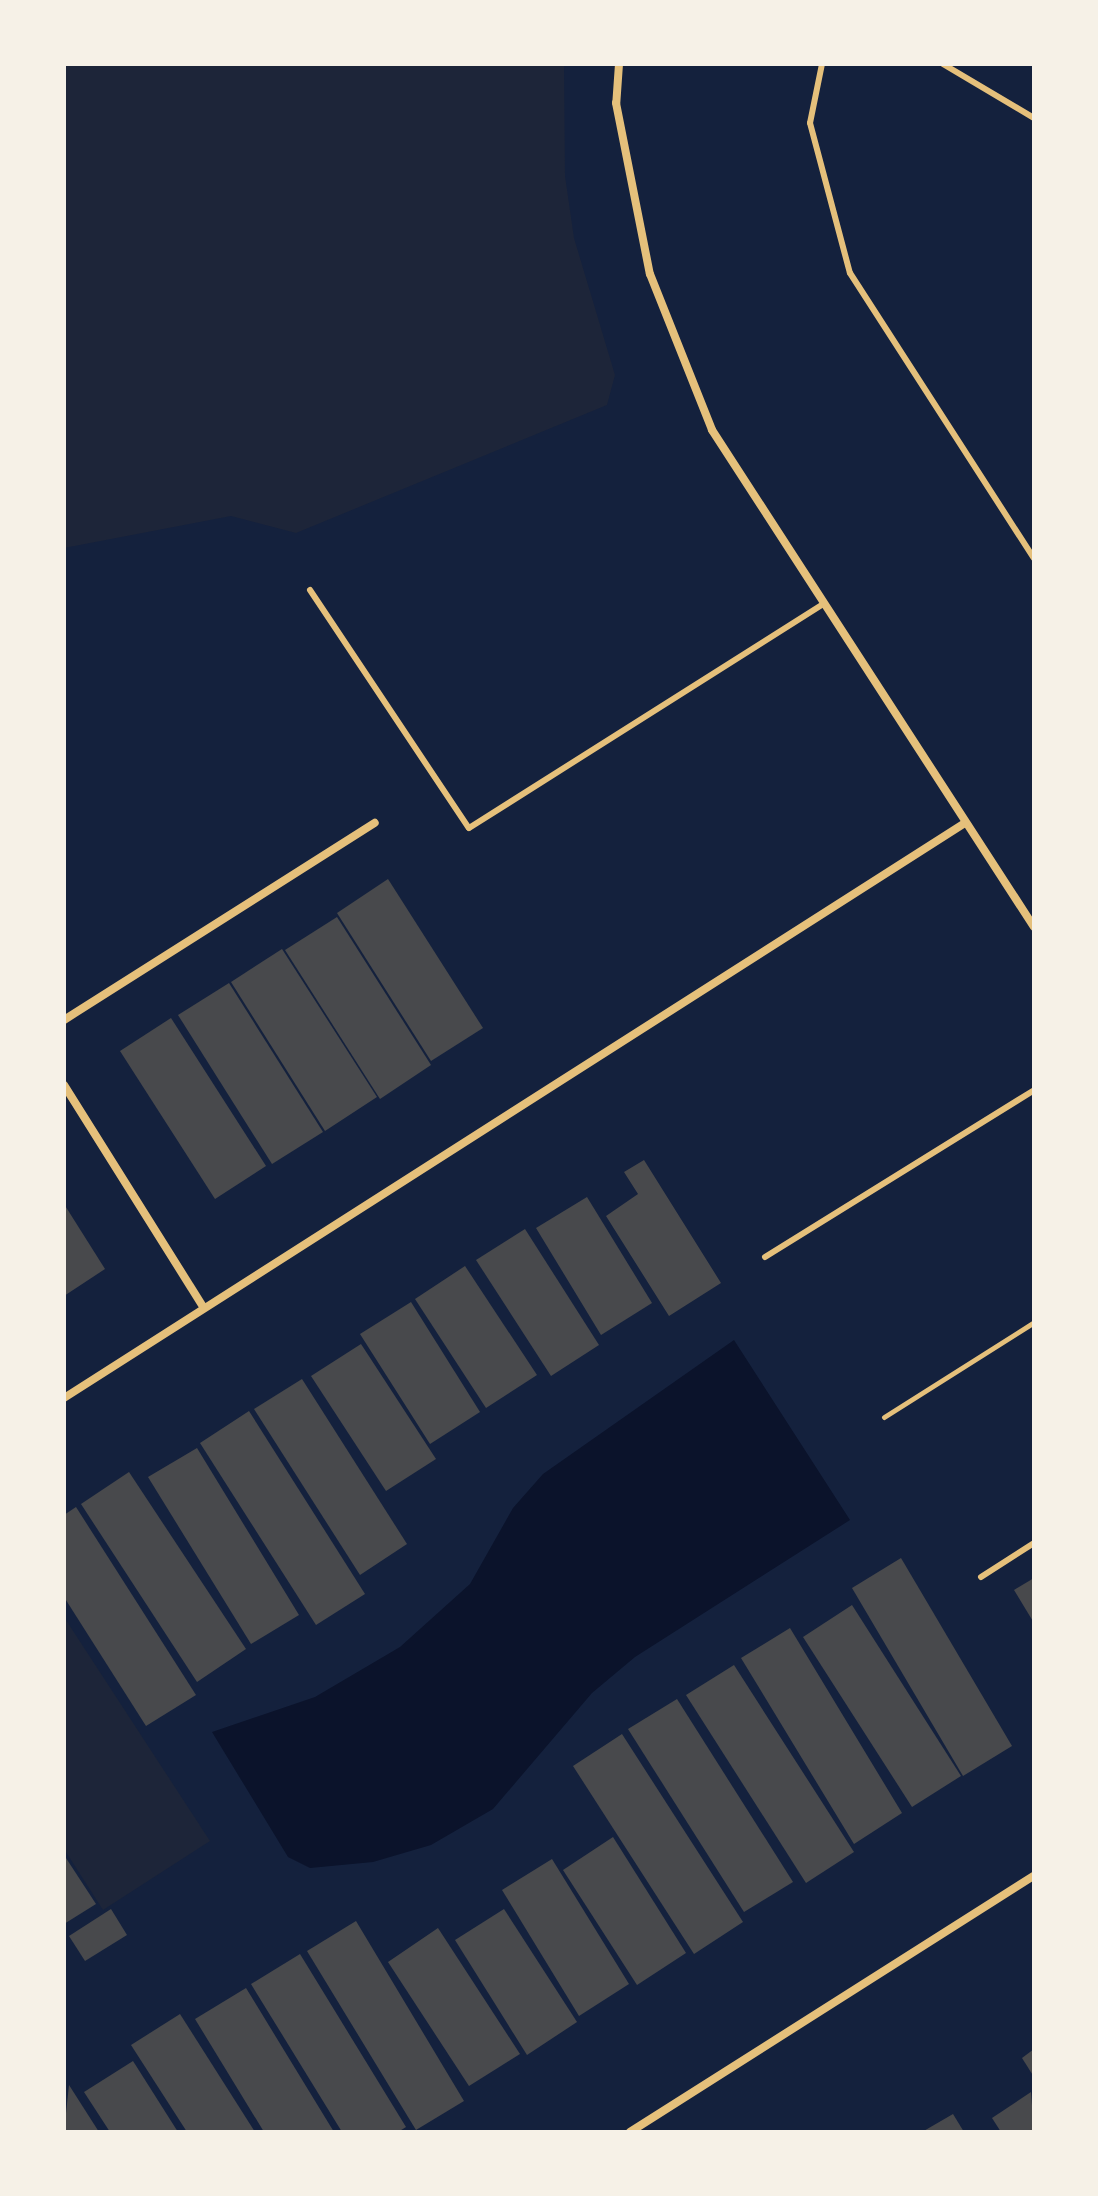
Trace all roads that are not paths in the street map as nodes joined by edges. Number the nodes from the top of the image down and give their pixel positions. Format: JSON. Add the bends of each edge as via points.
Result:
{"nodes":[{"id":1,"x":619,"y":64,"type":"edge"},
{"id":2,"x":822,"y":64,"type":"edge"},
{"id":3,"x":943,"y":64,"type":"edge"},
{"id":4,"x":1034,"y":118,"type":"edge"},
{"id":5,"x":1034,"y":558,"type":"edge"},
{"id":6,"x":310,"y":590,"type":"dead end"},
{"id":7,"x":824,"y":604,"type":"junction"},
{"id":8,"x":375,"y":823,"type":"dead end"},
{"id":9,"x":965,"y":823,"type":"junction"},
{"id":10,"x":1034,"y":927,"type":"edge"},
{"id":11,"x":64,"y":1020,"type":"edge"},
{"id":12,"x":64,"y":1085,"type":"edge"},
{"id":13,"x":1034,"y":1090,"type":"edge"},
{"id":14,"x":765,"y":1257,"type":"dead end"},
{"id":15,"x":204,"y":1308,"type":"junction"},
{"id":16,"x":64,"y":1398,"type":"edge"},
{"id":17,"x":1034,"y":1543,"type":"edge"},
{"id":18,"x":981,"y":1577,"type":"dead end"},
{"id":19,"x":1034,"y":1876,"type":"edge"},
{"id":20,"x":630,"y":2132,"type":"edge"}],
"edges":[{"from":1,"to":7,"type":"street","via":[[616,103],[650,274],[712,430]]},
{"from":2,"to":5,"type":"lane","via":[[810,123],[850,273]]},
{"from":3,"to":4,"type":"lane"},
{"from":6,"to":7,"type":"lane","via":[[469,828]]},
{"from":7,"to":9,"type":"street"},
{"from":8,"to":11,"type":"street"},
{"from":9,"to":10,"type":"street"},
{"from":9,"to":15,"type":"street"},
{"from":12,"to":15,"type":"street"},
{"from":13,"to":14,"type":"lane"},
{"from":15,"to":16,"type":"street"},
{"from":17,"to":18,"type":"lane"},
{"from":19,"to":20,"type":"street"}]}
